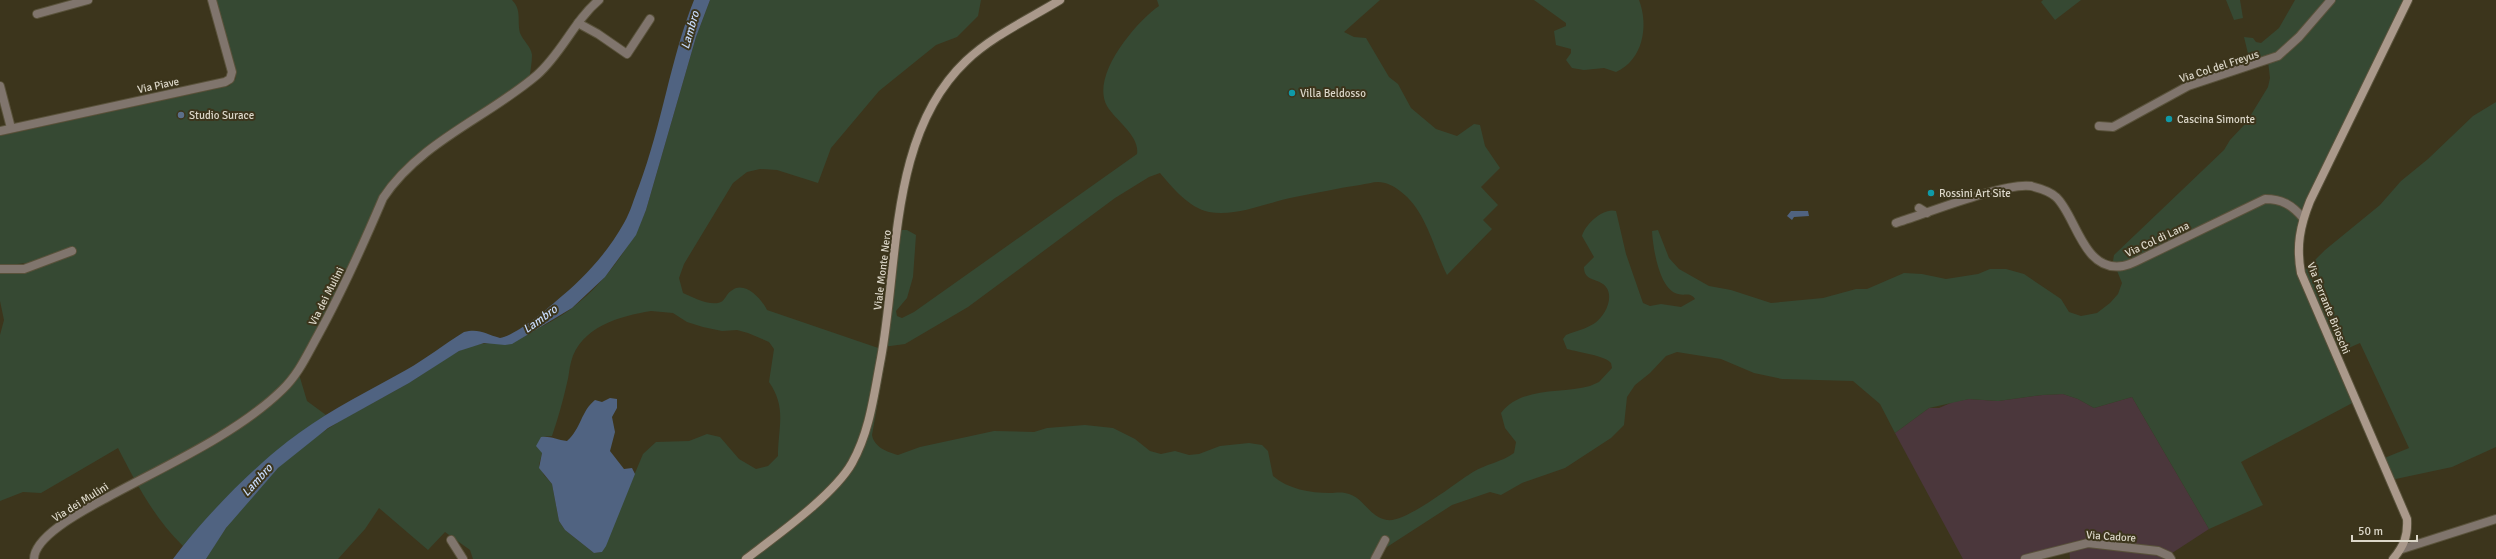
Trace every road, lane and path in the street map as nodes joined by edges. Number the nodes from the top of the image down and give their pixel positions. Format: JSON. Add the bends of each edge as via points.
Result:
{"nodes":[{"id":1,"x":88,"y":0,"type":"edge"},
{"id":2,"x":212,"y":0,"type":"edge"},
{"id":3,"x":599,"y":0,"type":"edge"},
{"id":4,"x":1060,"y":0,"type":"edge"},
{"id":5,"x":2331,"y":0,"type":"edge"},
{"id":6,"x":2408,"y":0,"type":"edge"},
{"id":7,"x":37,"y":14,"type":"dead end"},
{"id":8,"x":650,"y":19,"type":"dead end"},
{"id":9,"x":578,"y":23,"type":"junction"},
{"id":10,"x":0,"y":86,"type":"edge"},
{"id":11,"x":2099,"y":126,"type":"dead end"},
{"id":12,"x":11,"y":128,"type":"junction"},
{"id":13,"x":0,"y":130,"type":"edge"},
{"id":14,"x":1919,"y":208,"type":"dead end"},
{"id":15,"x":1927,"y":213,"type":"junction"},
{"id":16,"x":2303,"y":218,"type":"junction"},
{"id":17,"x":1896,"y":223,"type":"dead end"},
{"id":18,"x":72,"y":251,"type":"dead end"},
{"id":19,"x":0,"y":269,"type":"edge"},
{"id":20,"x":2496,"y":519,"type":"edge"},
{"id":21,"x":450,"y":540,"type":"dead end"},
{"id":22,"x":1385,"y":540,"type":"dead end"},
{"id":23,"x":2402,"y":549,"type":"junction"},
{"id":24,"x":34,"y":559,"type":"edge"},
{"id":25,"x":462,"y":559,"type":"edge"},
{"id":26,"x":746,"y":559,"type":"edge"},
{"id":27,"x":1375,"y":559,"type":"edge"},
{"id":28,"x":2025,"y":559,"type":"edge"},
{"id":29,"x":2171,"y":559,"type":"edge"},
{"id":30,"x":2393,"y":559,"type":"edge"}],
"edges":[{"from":1,"to":7,"type":"street"},
{"from":2,"to":12,"type":"street","name":"Via Piave","via":[[232,72],[230,79]]},
{"from":3,"to":9,"type":"street","name":"Via dei Mulini"},
{"from":4,"to":26,"type":"street","name":"Viale Monte Nero","via":[[971,57],[950,78],[934,100],[913,149],[908,170],[883,347],[869,421],[860,447],[834,486]]},
{"from":5,"to":11,"type":"street","name":"Via Col del Freyus","via":[[2299,38],[2278,56],[2188,86],[2113,127]]},
{"from":6,"to":16,"type":"street","name":"Via Ferrante Brioschi"},
{"from":8,"to":9,"type":"street","via":[[626,54]]},
{"from":9,"to":24,"type":"street","name":"Via dei Mulini","via":[[548,64],[536,75],[454,132],[407,169],[390,186],[382,198],[347,281],[298,371],[283,390],[237,426],[79,513],[37,546]]},
{"from":10,"to":12,"type":"street"},
{"from":12,"to":13,"type":"street","name":"Via Piave"},
{"from":14,"to":15,"type":"street"},
{"from":15,"to":16,"type":"street","name":"Via Col di Lana","via":[[1985,194],[2022,186],[2045,190],[2056,197],[2093,255],[2104,265],[2124,266],[2265,199],[2277,199],[2287,203]]},
{"from":15,"to":17,"type":"street","name":"Via Col di Lana"},
{"from":16,"to":23,"type":"street","name":"Via Ferrante Brioschi","via":[[2298,246],[2301,273],[2407,519],[2408,533]]},
{"from":18,"to":19,"type":"street","via":[[24,269]]},
{"from":20,"to":23,"type":"street"},
{"from":21,"to":25,"type":"street"},
{"from":22,"to":27,"type":"street"},
{"from":23,"to":30,"type":"street","name":"Via Ferrante Brioschi"},
{"from":28,"to":29,"type":"street","name":"Via Cadore","via":[[2088,543],[2158,551]]}]}
